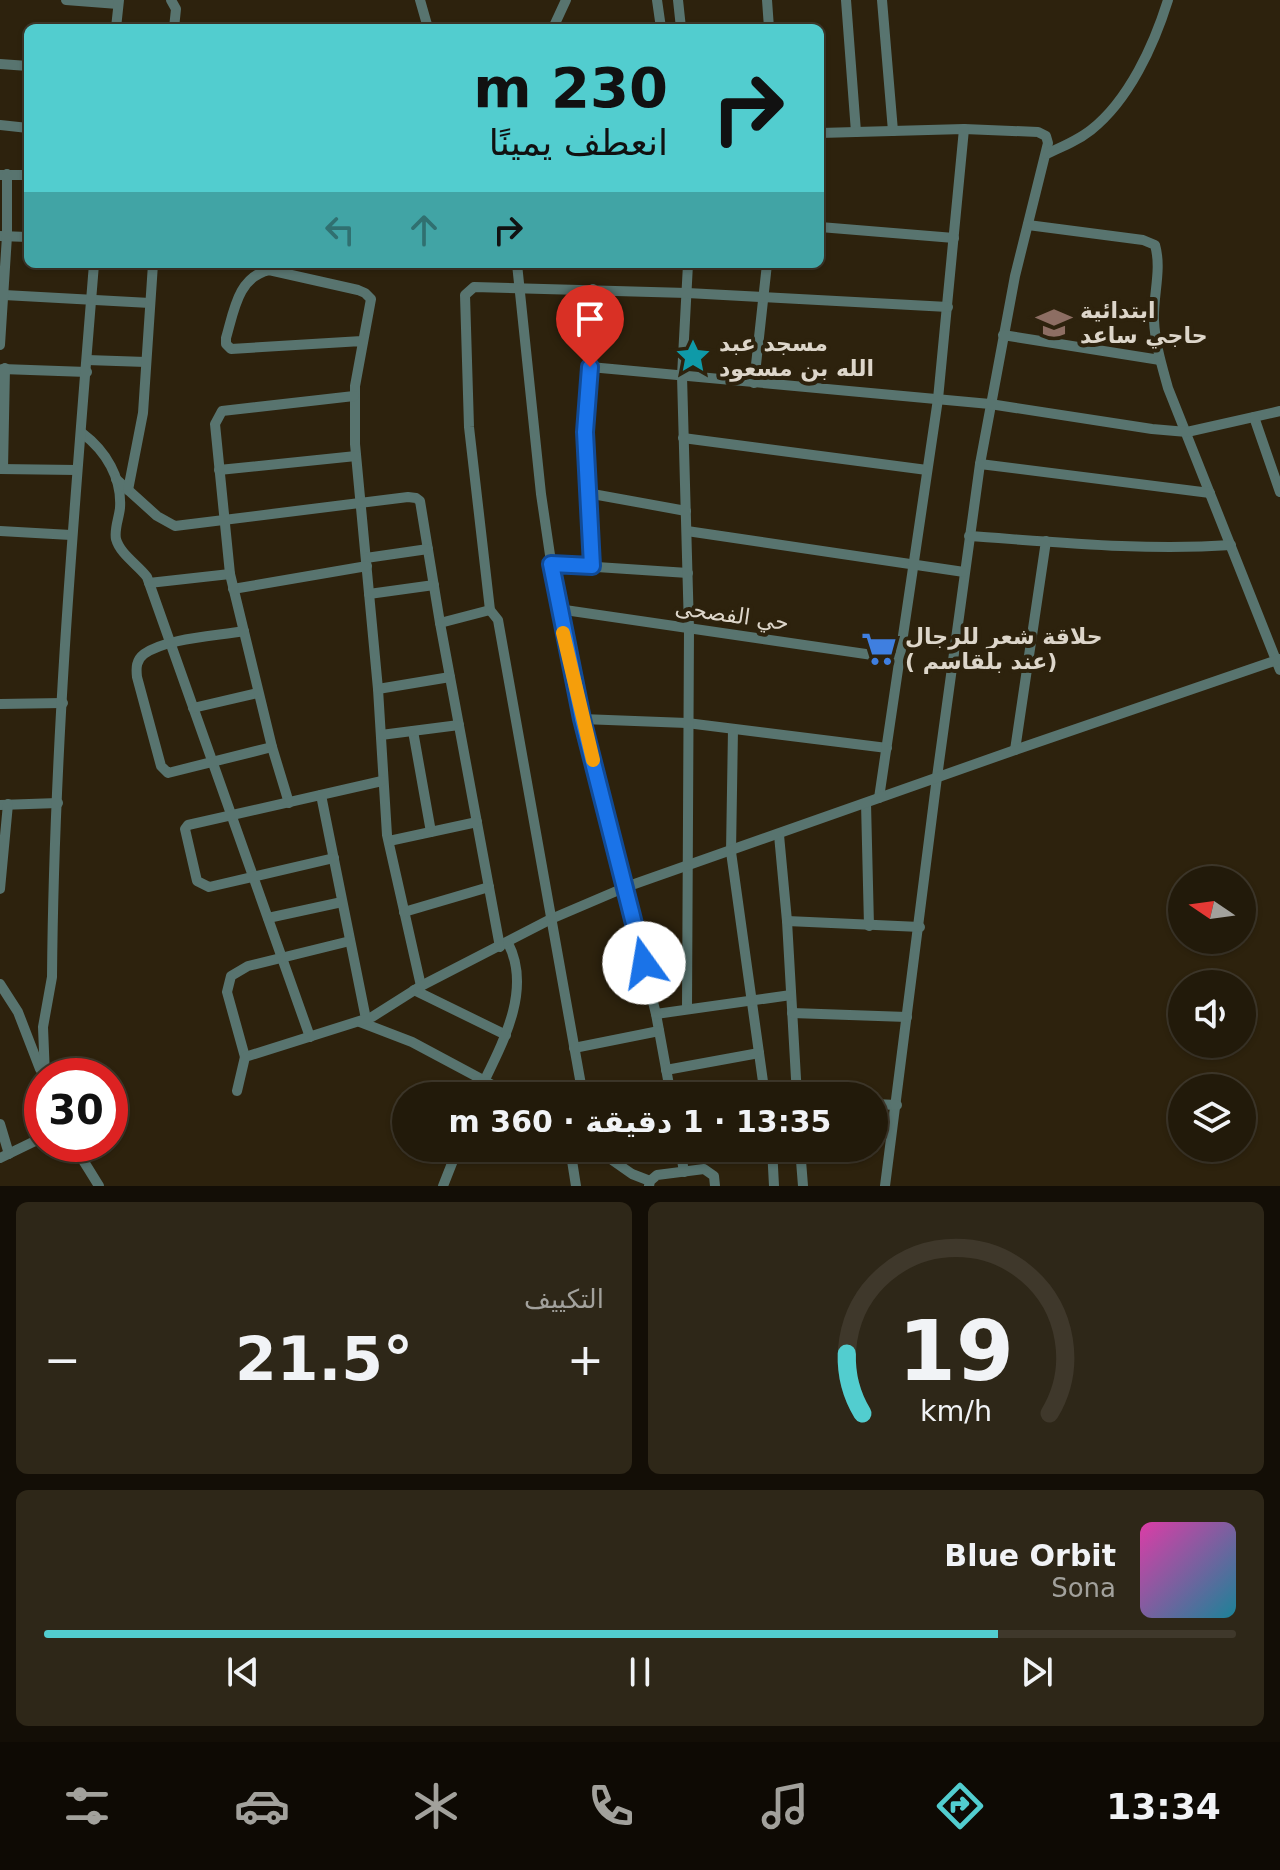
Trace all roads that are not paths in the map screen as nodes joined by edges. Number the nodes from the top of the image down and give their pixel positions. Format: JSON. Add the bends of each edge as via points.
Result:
{"nodes":[{"id":1,"x":66,"y":0,"type":"edge"},
{"id":2,"x":171,"y":0,"type":"edge"},
{"id":3,"x":420,"y":0,"type":"edge"},
{"id":4,"x":566,"y":0,"type":"edge"},
{"id":5,"x":657,"y":0,"type":"edge"},
{"id":6,"x":678,"y":0,"type":"edge"},
{"id":7,"x":767,"y":0,"type":"edge"},
{"id":8,"x":846,"y":0,"type":"edge"},
{"id":9,"x":882,"y":0,"type":"edge"},
{"id":10,"x":1168,"y":0,"type":"edge"},
{"id":11,"x":118,"y":2,"type":"edge"},
{"id":12,"x":116,"y":24,"type":"edge"},
{"id":13,"x":174,"y":24,"type":"edge"},
{"id":14,"x":427,"y":24,"type":"edge"},
{"id":15,"x":555,"y":24,"type":"edge"},
{"id":16,"x":660,"y":24,"type":"edge"},
{"id":17,"x":681,"y":24,"type":"edge"},
{"id":18,"x":769,"y":24,"type":"edge"},
{"id":19,"x":0,"y":64,"type":"edge"},
{"id":20,"x":24,"y":66,"type":"edge"},
{"id":21,"x":0,"y":125,"type":"edge"},
{"id":22,"x":24,"y":128,"type":"edge"},
{"id":23,"x":964,"y":129,"type":"junction"},
{"id":24,"x":893,"y":131,"type":"junction"},
{"id":25,"x":856,"y":132,"type":"junction"},
{"id":26,"x":824,"y":133,"type":"edge"},
{"id":27,"x":1046,"y":154,"type":"junction"},
{"id":28,"x":4,"y":175,"type":"edge"},
{"id":29,"x":1028,"y":225,"type":"junction"},
{"id":30,"x":824,"y":227,"type":"edge"},
{"id":31,"x":4,"y":236,"type":"edge"},
{"id":32,"x":24,"y":237,"type":"edge"},
{"id":33,"x":954,"y":238,"type":"junction"},
{"id":34,"x":94,"y":268,"type":"edge"},
{"id":35,"x":153,"y":268,"type":"edge"},
{"id":36,"x":517,"y":268,"type":"edge"},
{"id":37,"x":688,"y":268,"type":"edge"},
{"id":38,"x":767,"y":268,"type":"edge"},
{"id":39,"x":519,"y":287,"type":"junction"},
{"id":40,"x":593,"y":289,"type":"junction"},
{"id":41,"x":687,"y":293,"type":"junction"},
{"id":42,"x":764,"y":297,"type":"junction"},
{"id":43,"x":91,"y":299,"type":"junction"},
{"id":44,"x":2,"y":303,"type":"edge"},
{"id":45,"x":150,"y":303,"type":"junction"},
{"id":46,"x":948,"y":307,"type":"junction"},
{"id":47,"x":1003,"y":335,"type":"junction"},
{"id":48,"x":362,"y":341,"type":"junction"},
{"id":49,"x":0,"y":345,"type":"edge"},
{"id":50,"x":87,"y":360,"type":"junction"},
{"id":51,"x":1160,"y":360,"type":"junction"},
{"id":52,"x":146,"y":362,"type":"junction"},
{"id":53,"x":590,"y":367,"type":"junction"},
{"id":54,"x":2,"y":369,"type":"edge"},
{"id":55,"x":87,"y":372,"type":"junction"},
{"id":56,"x":682,"y":376,"type":"junction"},
{"id":57,"x":754,"y":383,"type":"junction"},
{"id":58,"x":354,"y":396,"type":"junction"},
{"id":59,"x":938,"y":399,"type":"junction"},
{"id":60,"x":990,"y":404,"type":"junction"},
{"id":61,"x":1280,"y":411,"type":"edge"},
{"id":62,"x":1254,"y":417,"type":"junction"},
{"id":63,"x":1187,"y":432,"type":"junction"},
{"id":64,"x":82,"y":433,"type":"junction"},
{"id":65,"x":683,"y":438,"type":"junction"},
{"id":66,"x":356,"y":456,"type":"junction"},
{"id":67,"x":980,"y":464,"type":"junction"},
{"id":68,"x":2,"y":469,"type":"edge"},
{"id":69,"x":77,"y":470,"type":"junction"},
{"id":70,"x":219,"y":470,"type":"junction"},
{"id":71,"x":927,"y":470,"type":"junction"},
{"id":72,"x":116,"y":479,"type":"junction"},
{"id":73,"x":128,"y":490,"type":"junction"},
{"id":74,"x":1280,"y":492,"type":"edge"},
{"id":75,"x":587,"y":493,"type":"junction"},
{"id":76,"x":1210,"y":493,"type":"junction"},
{"id":77,"x":361,"y":503,"type":"junction"},
{"id":78,"x":686,"y":511,"type":"junction"},
{"id":79,"x":224,"y":522,"type":"junction"},
{"id":80,"x":0,"y":531,"type":"edge"},
{"id":81,"x":687,"y":531,"type":"junction"},
{"id":82,"x":71,"y":535,"type":"junction"},
{"id":83,"x":969,"y":536,"type":"junction"},
{"id":84,"x":0,"y":538,"type":"edge"},
{"id":85,"x":1046,"y":541,"type":"junction"},
{"id":86,"x":1231,"y":545,"type":"junction"},
{"id":87,"x":428,"y":549,"type":"junction"},
{"id":88,"x":366,"y":562,"type":"junction"},
{"id":89,"x":551,"y":564,"type":"junction"},
{"id":90,"x":914,"y":564,"type":"junction"},
{"id":91,"x":592,"y":566,"type":"junction"},
{"id":92,"x":964,"y":572,"type":"junction"},
{"id":93,"x":688,"y":573,"type":"junction"},
{"id":94,"x":230,"y":574,"type":"junction"},
{"id":95,"x":149,"y":583,"type":"junction"},
{"id":96,"x":434,"y":585,"type":"junction"},
{"id":97,"x":233,"y":589,"type":"junction"},
{"id":98,"x":369,"y":594,"type":"junction"},
{"id":99,"x":558,"y":609,"type":"junction"},
{"id":100,"x":490,"y":610,"type":"junction"},
{"id":101,"x":440,"y":623,"type":"junction"},
{"id":102,"x":689,"y":629,"type":"junction"},
{"id":103,"x":244,"y":631,"type":"junction"},
{"id":104,"x":171,"y":644,"type":"junction"},
{"id":105,"x":900,"y":659,"type":"junction"},
{"id":106,"x":1279,"y":663,"type":"edge"},
{"id":107,"x":450,"y":677,"type":"junction"},
{"id":108,"x":378,"y":689,"type":"junction"},
{"id":109,"x":258,"y":693,"type":"junction"},
{"id":110,"x":63,"y":703,"type":"junction"},
{"id":111,"x":0,"y":704,"type":"edge"},
{"id":112,"x":193,"y":708,"type":"junction"},
{"id":113,"x":582,"y":719,"type":"junction"},
{"id":114,"x":687,"y":723,"type":"junction"},
{"id":115,"x":459,"y":725,"type":"junction"},
{"id":116,"x":733,"y":729,"type":"junction"},
{"id":117,"x":413,"y":731,"type":"junction"},
{"id":118,"x":381,"y":735,"type":"junction"},
{"id":119,"x":272,"y":747,"type":"junction"},
{"id":120,"x":887,"y":748,"type":"junction"},
{"id":121,"x":1015,"y":750,"type":"junction"},
{"id":122,"x":213,"y":762,"type":"junction"},
{"id":123,"x":937,"y":777,"type":"junction"},
{"id":124,"x":382,"y":781,"type":"junction"},
{"id":125,"x":321,"y":795,"type":"junction"},
{"id":126,"x":879,"y":798,"type":"junction"},
{"id":127,"x":58,"y":803,"type":"junction"},
{"id":128,"x":289,"y":803,"type":"junction"},
{"id":129,"x":866,"y":803,"type":"junction"},
{"id":130,"x":4,"y":805,"type":"edge"},
{"id":131,"x":232,"y":816,"type":"junction"},
{"id":132,"x":477,"y":822,"type":"junction"},
{"id":133,"x":431,"y":832,"type":"junction"},
{"id":134,"x":779,"y":835,"type":"junction"},
{"id":135,"x":389,"y":841,"type":"junction"},
{"id":136,"x":731,"y":852,"type":"junction"},
{"id":137,"x":334,"y":858,"type":"junction"},
{"id":138,"x":687,"y":866,"type":"junction"},
{"id":139,"x":253,"y":876,"type":"junction"},
{"id":140,"x":489,"y":887,"type":"junction"},
{"id":141,"x":626,"y":887,"type":"junction"},
{"id":142,"x":0,"y":889,"type":"edge"},
{"id":143,"x":342,"y":902,"type":"junction"},
{"id":144,"x":404,"y":912,"type":"junction"},
{"id":145,"x":268,"y":918,"type":"junction"},
{"id":146,"x":551,"y":919,"type":"junction"},
{"id":147,"x":787,"y":921,"type":"junction"},
{"id":148,"x":869,"y":926,"type":"junction"},
{"id":149,"x":920,"y":927,"type":"junction"},
{"id":150,"x":350,"y":941,"type":"junction"},
{"id":151,"x":504,"y":945,"type":"junction"},
{"id":152,"x":283,"y":958,"type":"junction"},
{"id":153,"x":0,"y":984,"type":"edge"},
{"id":154,"x":417,"y":988,"type":"junction"},
{"id":155,"x":791,"y":995,"type":"junction"},
{"id":156,"x":751,"y":1000,"type":"junction"},
{"id":157,"x":687,"y":1007,"type":"junction"},
{"id":158,"x":792,"y":1013,"type":"junction"},
{"id":159,"x":656,"y":1014,"type":"junction"},
{"id":160,"x":907,"y":1017,"type":"junction"},
{"id":161,"x":363,"y":1020,"type":"junction"},
{"id":162,"x":659,"y":1031,"type":"junction"},
{"id":163,"x":506,"y":1035,"type":"junction"},
{"id":164,"x":310,"y":1037,"type":"junction"},
{"id":165,"x":574,"y":1048,"type":"junction"},
{"id":166,"x":759,"y":1053,"type":"junction"},
{"id":167,"x":245,"y":1057,"type":"junction"},
{"id":168,"x":37,"y":1058,"type":"edge"},
{"id":169,"x":44,"y":1058,"type":"edge"},
{"id":170,"x":666,"y":1070,"type":"junction"},
{"id":171,"x":485,"y":1079,"type":"junction"},
{"id":172,"x":484,"y":1082,"type":"edge"},
{"id":173,"x":490,"y":1082,"type":"edge"},
{"id":174,"x":580,"y":1082,"type":"edge"},
{"id":175,"x":668,"y":1082,"type":"edge"},
{"id":176,"x":763,"y":1082,"type":"edge"},
{"id":177,"x":796,"y":1082,"type":"edge"},
{"id":178,"x":237,"y":1091,"type":"dead end"},
{"id":179,"x":888,"y":1105,"type":"edge"},
{"id":180,"x":897,"y":1105,"type":"junction"},
{"id":181,"x":0,"y":1124,"type":"edge"},
{"id":182,"x":24,"y":1145,"type":"edge"},
{"id":183,"x":5,"y":1156,"type":"edge"},
{"id":184,"x":84,"y":1162,"type":"edge"},
{"id":185,"x":452,"y":1162,"type":"edge"},
{"id":186,"x":572,"y":1162,"type":"edge"},
{"id":187,"x":615,"y":1162,"type":"edge"},
{"id":188,"x":682,"y":1162,"type":"edge"},
{"id":189,"x":773,"y":1162,"type":"edge"},
{"id":190,"x":801,"y":1162,"type":"edge"},
{"id":191,"x":684,"y":1172,"type":"junction"},
{"id":192,"x":650,"y":1184,"type":"edge"},
{"id":193,"x":99,"y":1186,"type":"edge"},
{"id":194,"x":443,"y":1186,"type":"edge"},
{"id":195,"x":576,"y":1186,"type":"edge"},
{"id":196,"x":715,"y":1186,"type":"edge"},
{"id":197,"x":774,"y":1186,"type":"edge"},
{"id":198,"x":803,"y":1186,"type":"edge"},
{"id":199,"x":885,"y":1186,"type":"edge"}],
"edges":[{"from":1,"to":11,"type":"street"},
{"from":2,"to":13,"type":"street"},
{"from":3,"to":14,"type":"street"},
{"from":4,"to":15,"type":"street"},
{"from":5,"to":16,"type":"street"},
{"from":6,"to":17,"type":"street"},
{"from":7,"to":18,"type":"street"},
{"from":8,"to":25,"type":"street"},
{"from":9,"to":24,"type":"street"},
{"from":10,"to":27,"type":"street","via":[[1149,53],[1108,112],[1082,136]]},
{"from":11,"to":12,"type":"street"},
{"from":19,"to":20,"type":"street"},
{"from":21,"to":22,"type":"street"},
{"from":23,"to":24,"type":"street"},
{"from":23,"to":27,"type":"street","via":[[1038,132],[1046,136]]},
{"from":23,"to":33,"type":"street"},
{"from":24,"to":25,"type":"street"},
{"from":25,"to":26,"type":"street"},
{"from":27,"to":29,"type":"street"},
{"from":28,"to":31,"type":"street"},
{"from":29,"to":47,"type":"street"},
{"from":29,"to":51,"type":"street","via":[[1155,245],[1159,258],[1154,319]]},
{"from":30,"to":33,"type":"street"},
{"from":31,"to":32,"type":"street"},
{"from":31,"to":44,"type":"street"},
{"from":33,"to":46,"type":"street"},
{"from":34,"to":43,"type":"street"},
{"from":35,"to":45,"type":"street"},
{"from":36,"to":39,"type":"street"},
{"from":37,"to":41,"type":"street"},
{"from":38,"to":42,"type":"street"},
{"from":39,"to":40,"type":"street"},
{"from":39,"to":89,"type":"street"},
{"from":39,"to":100,"type":"street","via":[[474,287],[464,302],[469,427]]},
{"from":40,"to":41,"type":"street"},
{"from":40,"to":53,"type":"street"},
{"from":41,"to":42,"type":"street"},
{"from":41,"to":56,"type":"street"},
{"from":42,"to":46,"type":"street"},
{"from":42,"to":57,"type":"street"},
{"from":43,"to":44,"type":"street"},
{"from":43,"to":45,"type":"street"},
{"from":43,"to":50,"type":"street"},
{"from":44,"to":49,"type":"street"},
{"from":45,"to":52,"type":"street"},
{"from":46,"to":59,"type":"street"},
{"from":47,"to":51,"type":"street"},
{"from":47,"to":60,"type":"street"},
{"from":48,"to":48,"type":"street","via":[[369,295],[269,270],[244,285],[226,338],[231,349]]},
{"from":48,"to":58,"type":"street"},
{"from":50,"to":52,"type":"street"},
{"from":50,"to":55,"type":"street"},
{"from":51,"to":63,"type":"street"},
{"from":52,"to":73,"type":"street","via":[[140,437]]},
{"from":53,"to":56,"type":"street"},
{"from":53,"to":75,"type":"street"},
{"from":54,"to":55,"type":"street"},
{"from":54,"to":68,"type":"street"},
{"from":55,"to":64,"type":"street"},
{"from":56,"to":57,"type":"street"},
{"from":56,"to":65,"type":"street"},
{"from":57,"to":59,"type":"street"},
{"from":58,"to":66,"type":"street"},
{"from":58,"to":70,"type":"street","via":[[219,413]]},
{"from":59,"to":60,"type":"street"},
{"from":59,"to":71,"type":"street"},
{"from":60,"to":63,"type":"street"},
{"from":60,"to":67,"type":"street"},
{"from":61,"to":62,"type":"street"},
{"from":62,"to":63,"type":"street"},
{"from":62,"to":74,"type":"street"},
{"from":63,"to":76,"type":"street"},
{"from":64,"to":69,"type":"street"},
{"from":64,"to":72,"type":"street","via":[[105,455]]},
{"from":65,"to":71,"type":"street"},
{"from":65,"to":78,"type":"street"},
{"from":66,"to":70,"type":"street"},
{"from":66,"to":77,"type":"street"},
{"from":67,"to":76,"type":"street"},
{"from":67,"to":83,"type":"street"},
{"from":68,"to":69,"type":"street"},
{"from":69,"to":82,"type":"street"},
{"from":70,"to":79,"type":"street"},
{"from":71,"to":90,"type":"street"},
{"from":72,"to":73,"type":"street"},
{"from":72,"to":95,"type":"street","via":[[116,542]]},
{"from":73,"to":79,"type":"street","via":[[175,526]]},
{"from":75,"to":78,"type":"street"},
{"from":75,"to":91,"type":"street"},
{"from":76,"to":86,"type":"street"},
{"from":77,"to":79,"type":"street"},
{"from":77,"to":87,"type":"street","via":[[416,498],[423,507]]},
{"from":77,"to":88,"type":"street"},
{"from":78,"to":81,"type":"street"},
{"from":79,"to":94,"type":"street"},
{"from":80,"to":82,"type":"street"},
{"from":80,"to":84,"type":"street"},
{"from":81,"to":90,"type":"street"},
{"from":81,"to":93,"type":"street"},
{"from":82,"to":110,"type":"street"},
{"from":83,"to":85,"type":"street"},
{"from":83,"to":92,"type":"street"},
{"from":85,"to":86,"type":"street","via":[[1181,548]]},
{"from":85,"to":121,"type":"street"},
{"from":86,"to":106,"type":"street"},
{"from":87,"to":88,"type":"street"},
{"from":87,"to":96,"type":"street"},
{"from":88,"to":97,"type":"street"},
{"from":88,"to":98,"type":"street"},
{"from":89,"to":91,"type":"street"},
{"from":89,"to":99,"type":"street"},
{"from":90,"to":92,"type":"street"},
{"from":90,"to":105,"type":"street"},
{"from":91,"to":93,"type":"street"},
{"from":92,"to":123,"type":"street"},
{"from":93,"to":102,"type":"street"},
{"from":94,"to":95,"type":"street"},
{"from":94,"to":97,"type":"street"},
{"from":95,"to":104,"type":"street"},
{"from":96,"to":98,"type":"street"},
{"from":96,"to":101,"type":"street"},
{"from":97,"to":103,"type":"street"},
{"from":98,"to":108,"type":"street"},
{"from":99,"to":102,"type":"street","name":"حي الفصحى"},
{"from":99,"to":113,"type":"street"},
{"from":100,"to":101,"type":"street"},
{"from":100,"to":146,"type":"street","via":[[498,620]]},
{"from":101,"to":107,"type":"street"},
{"from":102,"to":105,"type":"street","name":"حي الفصحى"},
{"from":102,"to":114,"type":"street"},
{"from":103,"to":104,"type":"street"},
{"from":103,"to":109,"type":"street"},
{"from":104,"to":112,"type":"street"},
{"from":104,"to":122,"type":"street","via":[[146,653],[136,670],[161,766],[173,773]]},
{"from":105,"to":120,"type":"street"},
{"from":106,"to":121,"type":"street"},
{"from":107,"to":108,"type":"street"},
{"from":107,"to":115,"type":"street"},
{"from":108,"to":118,"type":"street"},
{"from":109,"to":112,"type":"street"},
{"from":109,"to":119,"type":"street"},
{"from":110,"to":111,"type":"street"},
{"from":110,"to":127,"type":"street"},
{"from":112,"to":122,"type":"street"},
{"from":113,"to":114,"type":"street"},
{"from":113,"to":141,"type":"street"},
{"from":114,"to":116,"type":"street"},
{"from":114,"to":138,"type":"street"},
{"from":115,"to":117,"type":"street"},
{"from":115,"to":132,"type":"street"},
{"from":116,"to":120,"type":"street"},
{"from":116,"to":136,"type":"street"},
{"from":117,"to":118,"type":"street"},
{"from":117,"to":133,"type":"street"},
{"from":118,"to":124,"type":"street"},
{"from":119,"to":122,"type":"street"},
{"from":119,"to":128,"type":"street"},
{"from":120,"to":126,"type":"street"},
{"from":121,"to":123,"type":"street"},
{"from":122,"to":131,"type":"street"},
{"from":123,"to":126,"type":"street"},
{"from":123,"to":149,"type":"street"},
{"from":124,"to":125,"type":"street"},
{"from":124,"to":135,"type":"street"},
{"from":125,"to":128,"type":"street"},
{"from":125,"to":137,"type":"street"},
{"from":126,"to":129,"type":"street"},
{"from":127,"to":130,"type":"street"},
{"from":127,"to":169,"type":"street"},
{"from":128,"to":131,"type":"street"},
{"from":129,"to":134,"type":"street"},
{"from":129,"to":148,"type":"street"},
{"from":130,"to":142,"type":"street"},
{"from":131,"to":139,"type":"street"},
{"from":131,"to":139,"type":"street","via":[[185,829],[197,881],[209,887]]},
{"from":132,"to":133,"type":"street"},
{"from":132,"to":140,"type":"street"},
{"from":133,"to":135,"type":"street"},
{"from":134,"to":136,"type":"street"},
{"from":134,"to":147,"type":"street"},
{"from":135,"to":144,"type":"street"},
{"from":136,"to":138,"type":"street"},
{"from":136,"to":156,"type":"street"},
{"from":137,"to":139,"type":"street"},
{"from":137,"to":143,"type":"street"},
{"from":138,"to":141,"type":"street"},
{"from":138,"to":157,"type":"street"},
{"from":139,"to":145,"type":"street"},
{"from":140,"to":144,"type":"street"},
{"from":140,"to":151,"type":"street"},
{"from":141,"to":146,"type":"street"},
{"from":141,"to":159,"type":"street"},
{"from":143,"to":145,"type":"street"},
{"from":143,"to":150,"type":"street"},
{"from":144,"to":154,"type":"street"},
{"from":145,"to":152,"type":"street"},
{"from":146,"to":151,"type":"street"},
{"from":146,"to":165,"type":"street"},
{"from":147,"to":148,"type":"street"},
{"from":147,"to":155,"type":"street"},
{"from":148,"to":149,"type":"street"},
{"from":149,"to":160,"type":"street"},
{"from":150,"to":152,"type":"street"},
{"from":150,"to":161,"type":"street"},
{"from":151,"to":154,"type":"street"},
{"from":151,"to":163,"type":"street","via":[[517,971]]},
{"from":152,"to":164,"type":"street"},
{"from":152,"to":167,"type":"street","via":[[236,971],[227,986]]},
{"from":153,"to":168,"type":"street"},
{"from":154,"to":161,"type":"street"},
{"from":154,"to":163,"type":"street"},
{"from":155,"to":156,"type":"street"},
{"from":155,"to":158,"type":"street"},
{"from":156,"to":157,"type":"street"},
{"from":156,"to":166,"type":"street"},
{"from":157,"to":159,"type":"street"},
{"from":158,"to":160,"type":"street"},
{"from":158,"to":177,"type":"street"},
{"from":159,"to":162,"type":"street"},
{"from":160,"to":180,"type":"street"},
{"from":161,"to":164,"type":"street"},
{"from":161,"to":171,"type":"street"},
{"from":162,"to":165,"type":"street"},
{"from":162,"to":170,"type":"street"},
{"from":163,"to":171,"type":"street"},
{"from":164,"to":167,"type":"street"},
{"from":165,"to":174,"type":"street"},
{"from":166,"to":170,"type":"street"},
{"from":166,"to":176,"type":"street"},
{"from":167,"to":178,"type":"street"},
{"from":170,"to":175,"type":"street"},
{"from":171,"to":172,"type":"street"},
{"from":171,"to":173,"type":"street"},
{"from":179,"to":180,"type":"street"},
{"from":180,"to":199,"type":"street"},
{"from":181,"to":183,"type":"street"},
{"from":182,"to":183,"type":"street"},
{"from":184,"to":193,"type":"street"},
{"from":185,"to":194,"type":"street"},
{"from":186,"to":195,"type":"street"},
{"from":187,"to":192,"type":"street"},
{"from":188,"to":191,"type":"street"},
{"from":189,"to":197,"type":"street"},
{"from":190,"to":198,"type":"street"},
{"from":191,"to":192,"type":"street","via":[[657,1175]]},
{"from":191,"to":196,"type":"street","via":[[710,1171]]}]}
